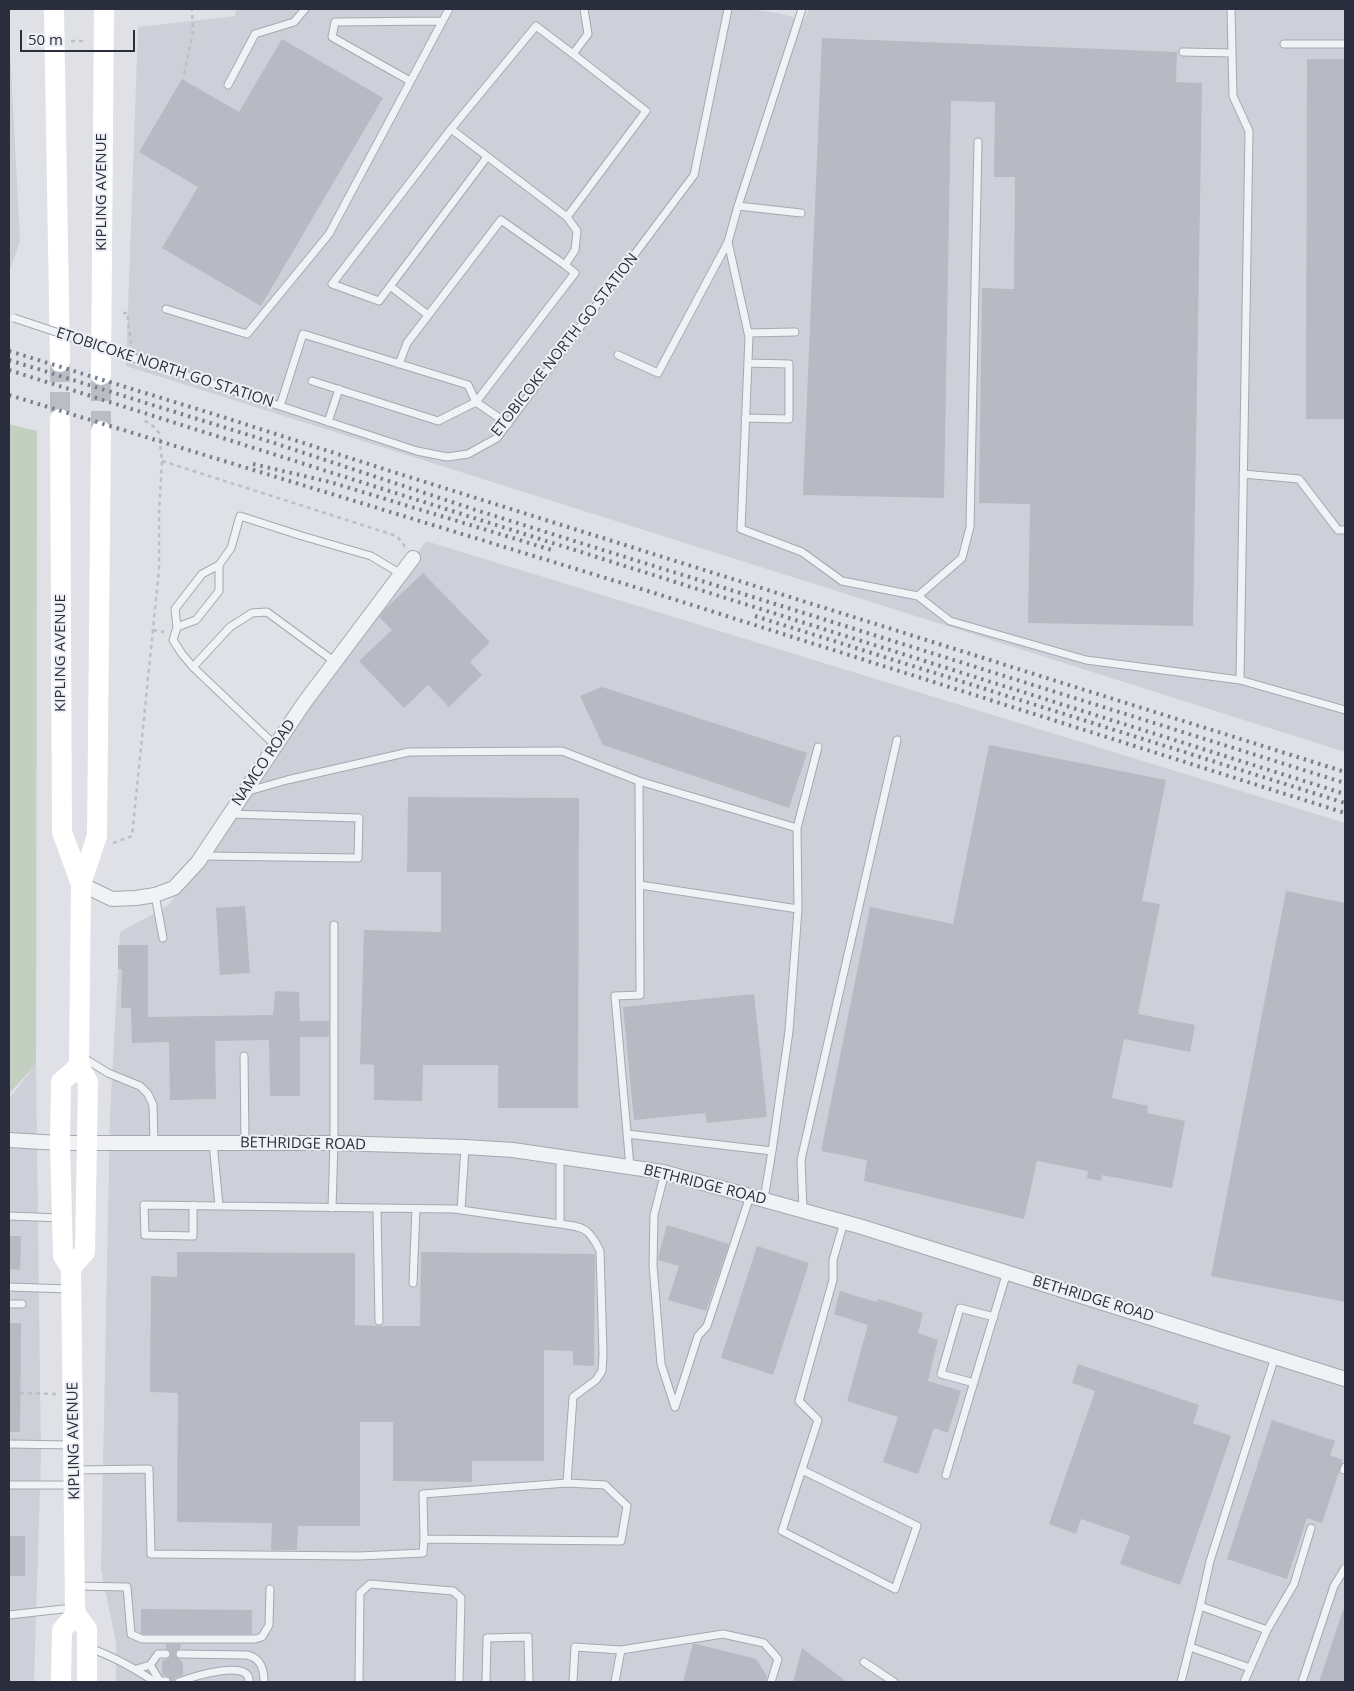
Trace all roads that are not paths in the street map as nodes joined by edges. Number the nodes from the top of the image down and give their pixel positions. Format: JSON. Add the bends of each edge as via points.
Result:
{"nodes":[{"id":1,"x":54,"y":9,"type":"edge"},
{"id":2,"x":104,"y":9,"type":"edge"},
{"id":3,"x":305,"y":9,"type":"edge"},
{"id":4,"x":449,"y":9,"type":"edge"},
{"id":5,"x":584,"y":9,"type":"edge"},
{"id":6,"x":728,"y":9,"type":"edge"},
{"id":7,"x":802,"y":9,"type":"edge"},
{"id":8,"x":1231,"y":9,"type":"edge"},
{"id":9,"x":442,"y":21,"type":"junction"},
{"id":10,"x":1284,"y":44,"type":"dead end"},
{"id":11,"x":1345,"y":44,"type":"edge"},
{"id":12,"x":1183,"y":52,"type":"dead end"},
{"id":13,"x":1232,"y":53,"type":"junction"},
{"id":14,"x":573,"y":54,"type":"junction"},
{"id":15,"x":410,"y":81,"type":"junction"},
{"id":16,"x":228,"y":85,"type":"dead end"},
{"id":17,"x":451,"y":129,"type":"junction"},
{"id":18,"x":978,"y":142,"type":"dead end"},
{"id":19,"x":487,"y":156,"type":"junction"},
{"id":20,"x":738,"y":206,"type":"junction"},
{"id":21,"x":801,"y":213,"type":"dead end"},
{"id":22,"x":567,"y":217,"type":"junction"},
{"id":23,"x":728,"y":242,"type":"junction"},
{"id":24,"x":565,"y":265,"type":"junction"},
{"id":25,"x":390,"y":286,"type":"junction"},
{"id":26,"x":166,"y":309,"type":"dead end"},
{"id":27,"x":12,"y":316,"type":"edge"},
{"id":28,"x":428,"y":316,"type":"junction"},
{"id":29,"x":795,"y":332,"type":"dead end"},
{"id":30,"x":748,"y":333,"type":"junction"},
{"id":31,"x":618,"y":355,"type":"dead end"},
{"id":32,"x":60,"y":362,"type":"tunnel mouth"},
{"id":33,"x":748,"y":363,"type":"junction"},
{"id":34,"x":399,"y":364,"type":"junction"},
{"id":35,"x":101,"y":375,"type":"tunnel mouth"},
{"id":36,"x":312,"y":381,"type":"dead end"},
{"id":37,"x":339,"y":389,"type":"junction"},
{"id":38,"x":476,"y":402,"type":"junction"},
{"id":39,"x":280,"y":406,"type":"junction"},
{"id":40,"x":745,"y":418,"type":"junction"},
{"id":41,"x":60,"y":419,"type":"tunnel mouth"},
{"id":42,"x":328,"y":422,"type":"junction"},
{"id":43,"x":508,"y":424,"type":"junction"},
{"id":44,"x":101,"y":431,"type":"tunnel mouth"},
{"id":45,"x":1243,"y":474,"type":"junction"},
{"id":46,"x":1345,"y":530,"type":"edge"},
{"id":47,"x":413,"y":558,"type":"road end"},
{"id":48,"x":219,"y":565,"type":"junction"},
{"id":49,"x":401,"y":574,"type":"junction"},
{"id":50,"x":918,"y":596,"type":"junction"},
{"id":51,"x":177,"y":627,"type":"junction"},
{"id":52,"x":335,"y":662,"type":"junction"},
{"id":53,"x":193,"y":666,"type":"junction"},
{"id":54,"x":1240,"y":680,"type":"junction"},
{"id":55,"x":1345,"y":710,"type":"edge"},
{"id":56,"x":898,"y":740,"type":"dead end"},
{"id":57,"x":276,"y":746,"type":"junction"},
{"id":58,"x":818,"y":747,"type":"dead end"},
{"id":59,"x":639,"y":781,"type":"junction"},
{"id":60,"x":244,"y":793,"type":"junction"},
{"id":61,"x":229,"y":814,"type":"junction"},
{"id":62,"x":797,"y":828,"type":"junction"},
{"id":63,"x":202,"y":856,"type":"junction"},
{"id":64,"x":81,"y":884,"type":"junction"},
{"id":65,"x":640,"y":885,"type":"junction"},
{"id":66,"x":155,"y":895,"type":"junction"},
{"id":67,"x":798,"y":909,"type":"junction"},
{"id":68,"x":334,"y":925,"type":"dead end"},
{"id":69,"x":163,"y":938,"type":"dead end"},
{"id":70,"x":244,"y":1056,"type":"dead end"},
{"id":71,"x":79,"y":1060,"type":"junction"},
{"id":72,"x":627,"y":1134,"type":"junction"},
{"id":73,"x":9,"y":1140,"type":"edge"},
{"id":74,"x":60,"y":1143,"type":"junction"},
{"id":75,"x":86,"y":1143,"type":"junction"},
{"id":76,"x":154,"y":1143,"type":"junction"},
{"id":77,"x":214,"y":1143,"type":"junction"},
{"id":78,"x":245,"y":1143,"type":"junction"},
{"id":79,"x":334,"y":1143,"type":"junction"},
{"id":80,"x":465,"y":1148,"type":"junction"},
{"id":81,"x":772,"y":1152,"type":"junction"},
{"id":82,"x":560,"y":1157,"type":"junction"},
{"id":83,"x":630,"y":1167,"type":"junction"},
{"id":84,"x":665,"y":1172,"type":"junction"},
{"id":85,"x":757,"y":1198,"type":"junction"},
{"id":86,"x":193,"y":1206,"type":"junction"},
{"id":87,"x":219,"y":1206,"type":"junction"},
{"id":88,"x":332,"y":1208,"type":"junction"},
{"id":89,"x":377,"y":1208,"type":"junction"},
{"id":90,"x":416,"y":1209,"type":"junction"},
{"id":91,"x":461,"y":1210,"type":"junction"},
{"id":92,"x":803,"y":1210,"type":"junction"},
{"id":93,"x":9,"y":1216,"type":"edge"},
{"id":94,"x":62,"y":1218,"type":"junction"},
{"id":95,"x":844,"y":1222,"type":"junction"},
{"id":96,"x":560,"y":1224,"type":"junction"},
{"id":97,"x":71,"y":1268,"type":"junction"},
{"id":98,"x":1007,"y":1272,"type":"junction"},
{"id":99,"x":413,"y":1283,"type":"dead end"},
{"id":100,"x":9,"y":1287,"type":"edge"},
{"id":101,"x":71,"y":1289,"type":"junction"},
{"id":102,"x":9,"y":1304,"type":"edge"},
{"id":103,"x":22,"y":1304,"type":"dead end"},
{"id":104,"x":994,"y":1317,"type":"junction"},
{"id":105,"x":379,"y":1321,"type":"dead end"},
{"id":106,"x":1275,"y":1356,"type":"junction"},
{"id":107,"x":1345,"y":1379,"type":"edge"},
{"id":108,"x":974,"y":1384,"type":"junction"},
{"id":109,"x":9,"y":1444,"type":"edge"},
{"id":110,"x":74,"y":1445,"type":"junction"},
{"id":111,"x":802,"y":1470,"type":"junction"},
{"id":112,"x":946,"y":1475,"type":"dead end"},
{"id":113,"x":74,"y":1478,"type":"junction"},
{"id":114,"x":567,"y":1483,"type":"junction"},
{"id":115,"x":9,"y":1484,"type":"edge"},
{"id":116,"x":1311,"y":1528,"type":"dead end"},
{"id":117,"x":424,"y":1539,"type":"junction"},
{"id":118,"x":1345,"y":1568,"type":"edge"},
{"id":119,"x":76,"y":1586,"type":"junction"},
{"id":120,"x":270,"y":1589,"type":"dead end"},
{"id":121,"x":1200,"y":1606,"type":"junction"},
{"id":122,"x":76,"y":1611,"type":"junction"},
{"id":123,"x":9,"y":1615,"type":"edge"},
{"id":124,"x":1267,"y":1630,"type":"junction"},
{"id":125,"x":1190,"y":1647,"type":"junction"},
{"id":126,"x":87,"y":1648,"type":"junction"},
{"id":127,"x":621,"y":1650,"type":"junction"},
{"id":128,"x":166,"y":1654,"type":"dead end"},
{"id":129,"x":180,"y":1654,"type":"dead end"},
{"id":130,"x":864,"y":1662,"type":"dead end"},
{"id":131,"x":150,"y":1665,"type":"junction"},
{"id":132,"x":1250,"y":1668,"type":"junction"},
{"id":133,"x":137,"y":1670,"type":"junction"},
{"id":134,"x":146,"y":1679,"type":"edge"},
{"id":135,"x":166,"y":1681,"type":"edge"},
{"id":136,"x":61,"y":1682,"type":"edge"},
{"id":137,"x":87,"y":1682,"type":"edge"},
{"id":138,"x":155,"y":1682,"type":"edge"},
{"id":139,"x":179,"y":1682,"type":"edge"},
{"id":140,"x":250,"y":1682,"type":"edge"},
{"id":141,"x":264,"y":1682,"type":"edge"},
{"id":142,"x":359,"y":1682,"type":"edge"},
{"id":143,"x":459,"y":1682,"type":"edge"},
{"id":144,"x":486,"y":1682,"type":"edge"},
{"id":145,"x":529,"y":1682,"type":"edge"},
{"id":146,"x":574,"y":1682,"type":"edge"},
{"id":147,"x":615,"y":1682,"type":"edge"},
{"id":148,"x":772,"y":1682,"type":"edge"},
{"id":149,"x":894,"y":1682,"type":"edge"},
{"id":150,"x":1181,"y":1682,"type":"edge"},
{"id":151,"x":1244,"y":1682,"type":"edge"},
{"id":152,"x":1302,"y":1682,"type":"edge"}],
"edges":[{"from":1,"to":32,"type":"main road"},
{"from":2,"to":35,"type":"main road","name":"KIPLING AVENUE"},
{"from":3,"to":16,"type":"lane","via":[[294,22],[255,34]]},
{"from":4,"to":9,"type":"lane"},
{"from":5,"to":14,"type":"lane","via":[[588,34]]},
{"from":6,"to":43,"type":"lane","name":"ETOBICOKE NORTH GO STATION","via":[[694,175]]},
{"from":7,"to":20,"type":"lane"},
{"from":8,"to":13,"type":"lane"},
{"from":9,"to":15,"type":"lane"},
{"from":9,"to":15,"type":"lane","via":[[335,22],[332,37]]},
{"from":10,"to":11,"type":"lane"},
{"from":12,"to":13,"type":"lane"},
{"from":13,"to":45,"type":"lane","via":[[1233,96],[1249,130]]},
{"from":14,"to":17,"type":"lane","via":[[536,26]]},
{"from":14,"to":22,"type":"lane","via":[[646,111]]},
{"from":15,"to":26,"type":"lane","via":[[329,234],[247,334]]},
{"from":17,"to":19,"type":"lane"},
{"from":17,"to":25,"type":"lane","via":[[332,284],[379,301]]},
{"from":18,"to":50,"type":"lane","via":[[970,527],[962,558]]},
{"from":19,"to":22,"type":"lane"},
{"from":19,"to":25,"type":"lane"},
{"from":20,"to":21,"type":"lane"},
{"from":20,"to":23,"type":"lane"},
{"from":22,"to":24,"type":"lane","via":[[577,230],[576,250]]},
{"from":23,"to":30,"type":"lane"},
{"from":23,"to":31,"type":"lane","via":[[658,373]]},
{"from":24,"to":28,"type":"lane","via":[[501,220]]},
{"from":24,"to":38,"type":"lane","via":[[575,273]]},
{"from":25,"to":28,"type":"lane"},
{"from":27,"to":39,"type":"lane","name":"ETOBICOKE NORTH GO STATION","bridge":true},
{"from":28,"to":34,"type":"lane","via":[[407,343]]},
{"from":29,"to":30,"type":"lane"},
{"from":30,"to":33,"type":"lane"},
{"from":33,"to":40,"type":"lane"},
{"from":33,"to":40,"type":"lane","via":[[789,364],[789,419]]},
{"from":34,"to":38,"type":"lane","via":[[468,385]]},
{"from":34,"to":39,"type":"lane","via":[[303,334]]},
{"from":36,"to":37,"type":"lane"},
{"from":37,"to":38,"type":"lane","via":[[438,421]]},
{"from":37,"to":42,"type":"lane"},
{"from":38,"to":43,"type":"lane"},
{"from":39,"to":42,"type":"lane","name":"ETOBICOKE NORTH GO STATION"},
{"from":40,"to":50,"type":"lane","via":[[741,529],[802,552],[842,581]]},
{"from":41,"to":64,"type":"main road","name":"KIPLING AVENUE","via":[[62,832]]},
{"from":42,"to":43,"type":"lane","name":"ETOBICOKE NORTH GO STATION","via":[[417,451],[447,457],[468,454],[497,438]]},
{"from":44,"to":64,"type":"main road","name":"KIPLING AVENUE","via":[[97,836]]},
{"from":45,"to":46,"type":"lane","via":[[1300,479],[1338,530]]},
{"from":45,"to":54,"type":"lane"},
{"from":47,"to":49,"type":"street","name":"NAMCO ROAD"},
{"from":48,"to":49,"type":"lane","via":[[231,548],[240,516],[371,556]]},
{"from":48,"to":51,"type":"lane","via":[[202,574],[175,609]]},
{"from":48,"to":51,"type":"lane","via":[[219,591],[196,620]]},
{"from":49,"to":52,"type":"street","name":"NAMCO ROAD"},
{"from":50,"to":54,"type":"lane","via":[[950,621],[1086,660]]},
{"from":51,"to":53,"type":"lane","via":[[173,640]]},
{"from":52,"to":53,"type":"lane","via":[[267,612],[252,613],[230,627]]},
{"from":52,"to":57,"type":"street","name":"NAMCO ROAD"},
{"from":53,"to":57,"type":"lane"},
{"from":54,"to":55,"type":"lane"},
{"from":56,"to":92,"type":"lane","via":[[801,1160]]},
{"from":57,"to":60,"type":"street","name":"NAMCO ROAD"},
{"from":58,"to":62,"type":"lane"},
{"from":59,"to":60,"type":"lane","via":[[562,751],[409,752]]},
{"from":59,"to":62,"type":"lane"},
{"from":59,"to":65,"type":"lane"},
{"from":60,"to":61,"type":"street","name":"NAMCO ROAD"},
{"from":61,"to":63,"type":"street","name":"NAMCO ROAD"},
{"from":61,"to":63,"type":"lane","via":[[359,818],[358,858]]},
{"from":62,"to":67,"type":"lane"},
{"from":63,"to":66,"type":"street","name":"NAMCO ROAD","via":[[174,888]]},
{"from":64,"to":66,"type":"street","name":"NAMCO ROAD","via":[[112,899]]},
{"from":64,"to":71,"type":"main road","name":"KIPLING AVENUE"},
{"from":65,"to":67,"type":"lane"},
{"from":65,"to":72,"type":"lane","via":[[640,995],[615,996]]},
{"from":66,"to":69,"type":"lane"},
{"from":67,"to":81,"type":"lane","via":[[789,1031]]},
{"from":68,"to":79,"type":"lane"},
{"from":70,"to":78,"type":"lane"},
{"from":71,"to":74,"type":"main road","name":"KIPLING AVENUE","via":[[61,1082]]},
{"from":71,"to":75,"type":"main road","name":"KIPLING AVENUE","via":[[88,1082]]},
{"from":71,"to":76,"type":"lane","via":[[140,1086],[148,1094],[154,1105]]},
{"from":72,"to":81,"type":"lane"},
{"from":72,"to":83,"type":"lane"},
{"from":73,"to":74,"type":"street","name":"BETHRIDGE ROAD"},
{"from":74,"to":75,"type":"street","name":"BETHRIDGE ROAD"},
{"from":74,"to":94,"type":"main road","name":"KIPLING AVENUE"},
{"from":75,"to":76,"type":"street","name":"BETHRIDGE ROAD"},
{"from":75,"to":97,"type":"main road","name":"KIPLING AVENUE","via":[[85,1252]]},
{"from":76,"to":77,"type":"street","name":"BETHRIDGE ROAD"},
{"from":77,"to":78,"type":"street","name":"BETHRIDGE ROAD"},
{"from":77,"to":87,"type":"lane"},
{"from":78,"to":79,"type":"street","name":"BETHRIDGE ROAD"},
{"from":79,"to":80,"type":"street","name":"BETHRIDGE ROAD"},
{"from":79,"to":88,"type":"lane"},
{"from":80,"to":82,"type":"street","name":"BETHRIDGE ROAD","via":[[513,1150]]},
{"from":80,"to":91,"type":"lane"},
{"from":81,"to":85,"type":"lane"},
{"from":82,"to":83,"type":"street","name":"BETHRIDGE ROAD"},
{"from":82,"to":96,"type":"lane"},
{"from":83,"to":84,"type":"street","name":"BETHRIDGE ROAD"},
{"from":84,"to":85,"type":"street","name":"BETHRIDGE ROAD"},
{"from":84,"to":85,"type":"lane","via":[[654,1215],[653,1265],[661,1364],[675,1407],[698,1336],[707,1326]]},
{"from":85,"to":92,"type":"street","name":"BETHRIDGE ROAD"},
{"from":86,"to":86,"type":"lane","via":[[144,1205],[145,1236],[193,1236]]},
{"from":86,"to":87,"type":"lane"},
{"from":87,"to":88,"type":"lane"},
{"from":88,"to":89,"type":"lane"},
{"from":89,"to":90,"type":"lane"},
{"from":89,"to":105,"type":"lane"},
{"from":90,"to":91,"type":"lane"},
{"from":90,"to":99,"type":"lane"},
{"from":91,"to":96,"type":"lane"},
{"from":92,"to":95,"type":"street","name":"BETHRIDGE ROAD"},
{"from":93,"to":94,"type":"lane"},
{"from":94,"to":97,"type":"main road","name":"KIPLING AVENUE","via":[[63,1256]]},
{"from":95,"to":98,"type":"street","name":"BETHRIDGE ROAD"},
{"from":95,"to":111,"type":"lane","via":[[833,1260],[833,1280],[799,1402],[818,1420]]},
{"from":96,"to":114,"type":"lane","via":[[581,1227],[594,1238],[600,1251],[603,1345],[602,1371],[596,1380],[573,1397]]},
{"from":97,"to":101,"type":"main road","name":"KIPLING AVENUE"},
{"from":98,"to":104,"type":"lane"},
{"from":98,"to":106,"type":"street","name":"BETHRIDGE ROAD"},
{"from":100,"to":101,"type":"lane"},
{"from":101,"to":110,"type":"main road","name":"KIPLING AVENUE"},
{"from":102,"to":103,"type":"lane"},
{"from":104,"to":108,"type":"lane"},
{"from":104,"to":108,"type":"lane","via":[[960,1308],[941,1374]]},
{"from":106,"to":107,"type":"street","name":"BETHRIDGE ROAD"},
{"from":106,"to":121,"type":"lane","via":[[1210,1561]]},
{"from":108,"to":112,"type":"lane"},
{"from":109,"to":110,"type":"lane"},
{"from":110,"to":113,"type":"main road","name":"KIPLING AVENUE"},
{"from":111,"to":111,"type":"lane","via":[[782,1531],[896,1589],[917,1526]]},
{"from":113,"to":115,"type":"lane"},
{"from":113,"to":117,"type":"lane","via":[[149,1469],[152,1554],[349,1556],[423,1553]]},
{"from":113,"to":119,"type":"main road","name":"KIPLING AVENUE"},
{"from":114,"to":117,"type":"lane","via":[[423,1494]]},
{"from":114,"to":117,"type":"lane","via":[[605,1486],[627,1506],[621,1541]]},
{"from":116,"to":124,"type":"lane","via":[[1294,1584]]},
{"from":118,"to":152,"type":"lane","via":[[1334,1586]]},
{"from":119,"to":120,"type":"lane","via":[[127,1587],[131,1634],[142,1639],[262,1637],[269,1625]]},
{"from":119,"to":122,"type":"main road","name":"KIPLING AVENUE"},
{"from":121,"to":124,"type":"lane"},
{"from":121,"to":125,"type":"lane"},
{"from":122,"to":123,"type":"lane"},
{"from":122,"to":126,"type":"main road","via":[[88,1629]]},
{"from":122,"to":136,"type":"main road","via":[[62,1630]]},
{"from":124,"to":132,"type":"lane"},
{"from":125,"to":132,"type":"lane"},
{"from":125,"to":150,"type":"lane"},
{"from":126,"to":133,"type":"lane","via":[[107,1654]]},
{"from":126,"to":137,"type":"main road"},
{"from":127,"to":146,"type":"lane","via":[[575,1647]]},
{"from":127,"to":147,"type":"lane"},
{"from":127,"to":148,"type":"lane","via":[[723,1634],[764,1644],[778,1659]]},
{"from":128,"to":131,"type":"lane","via":[[158,1654]]},
{"from":129,"to":141,"type":"lane","via":[[254,1656],[262,1665]]},
{"from":130,"to":149,"type":"lane"},
{"from":131,"to":133,"type":"lane"},
{"from":131,"to":135,"type":"lane","via":[[160,1681]]},
{"from":132,"to":151,"type":"lane"},
{"from":133,"to":134,"type":"lane"},
{"from":134,"to":138,"type":"lane"},
{"from":139,"to":140,"type":"lane","via":[[238,1670],[248,1674]]},
{"from":142,"to":143,"type":"lane","via":[[360,1593],[370,1584],[453,1591],[460,1598]]},
{"from":144,"to":145,"type":"lane","via":[[487,1638],[528,1637]]}]}
